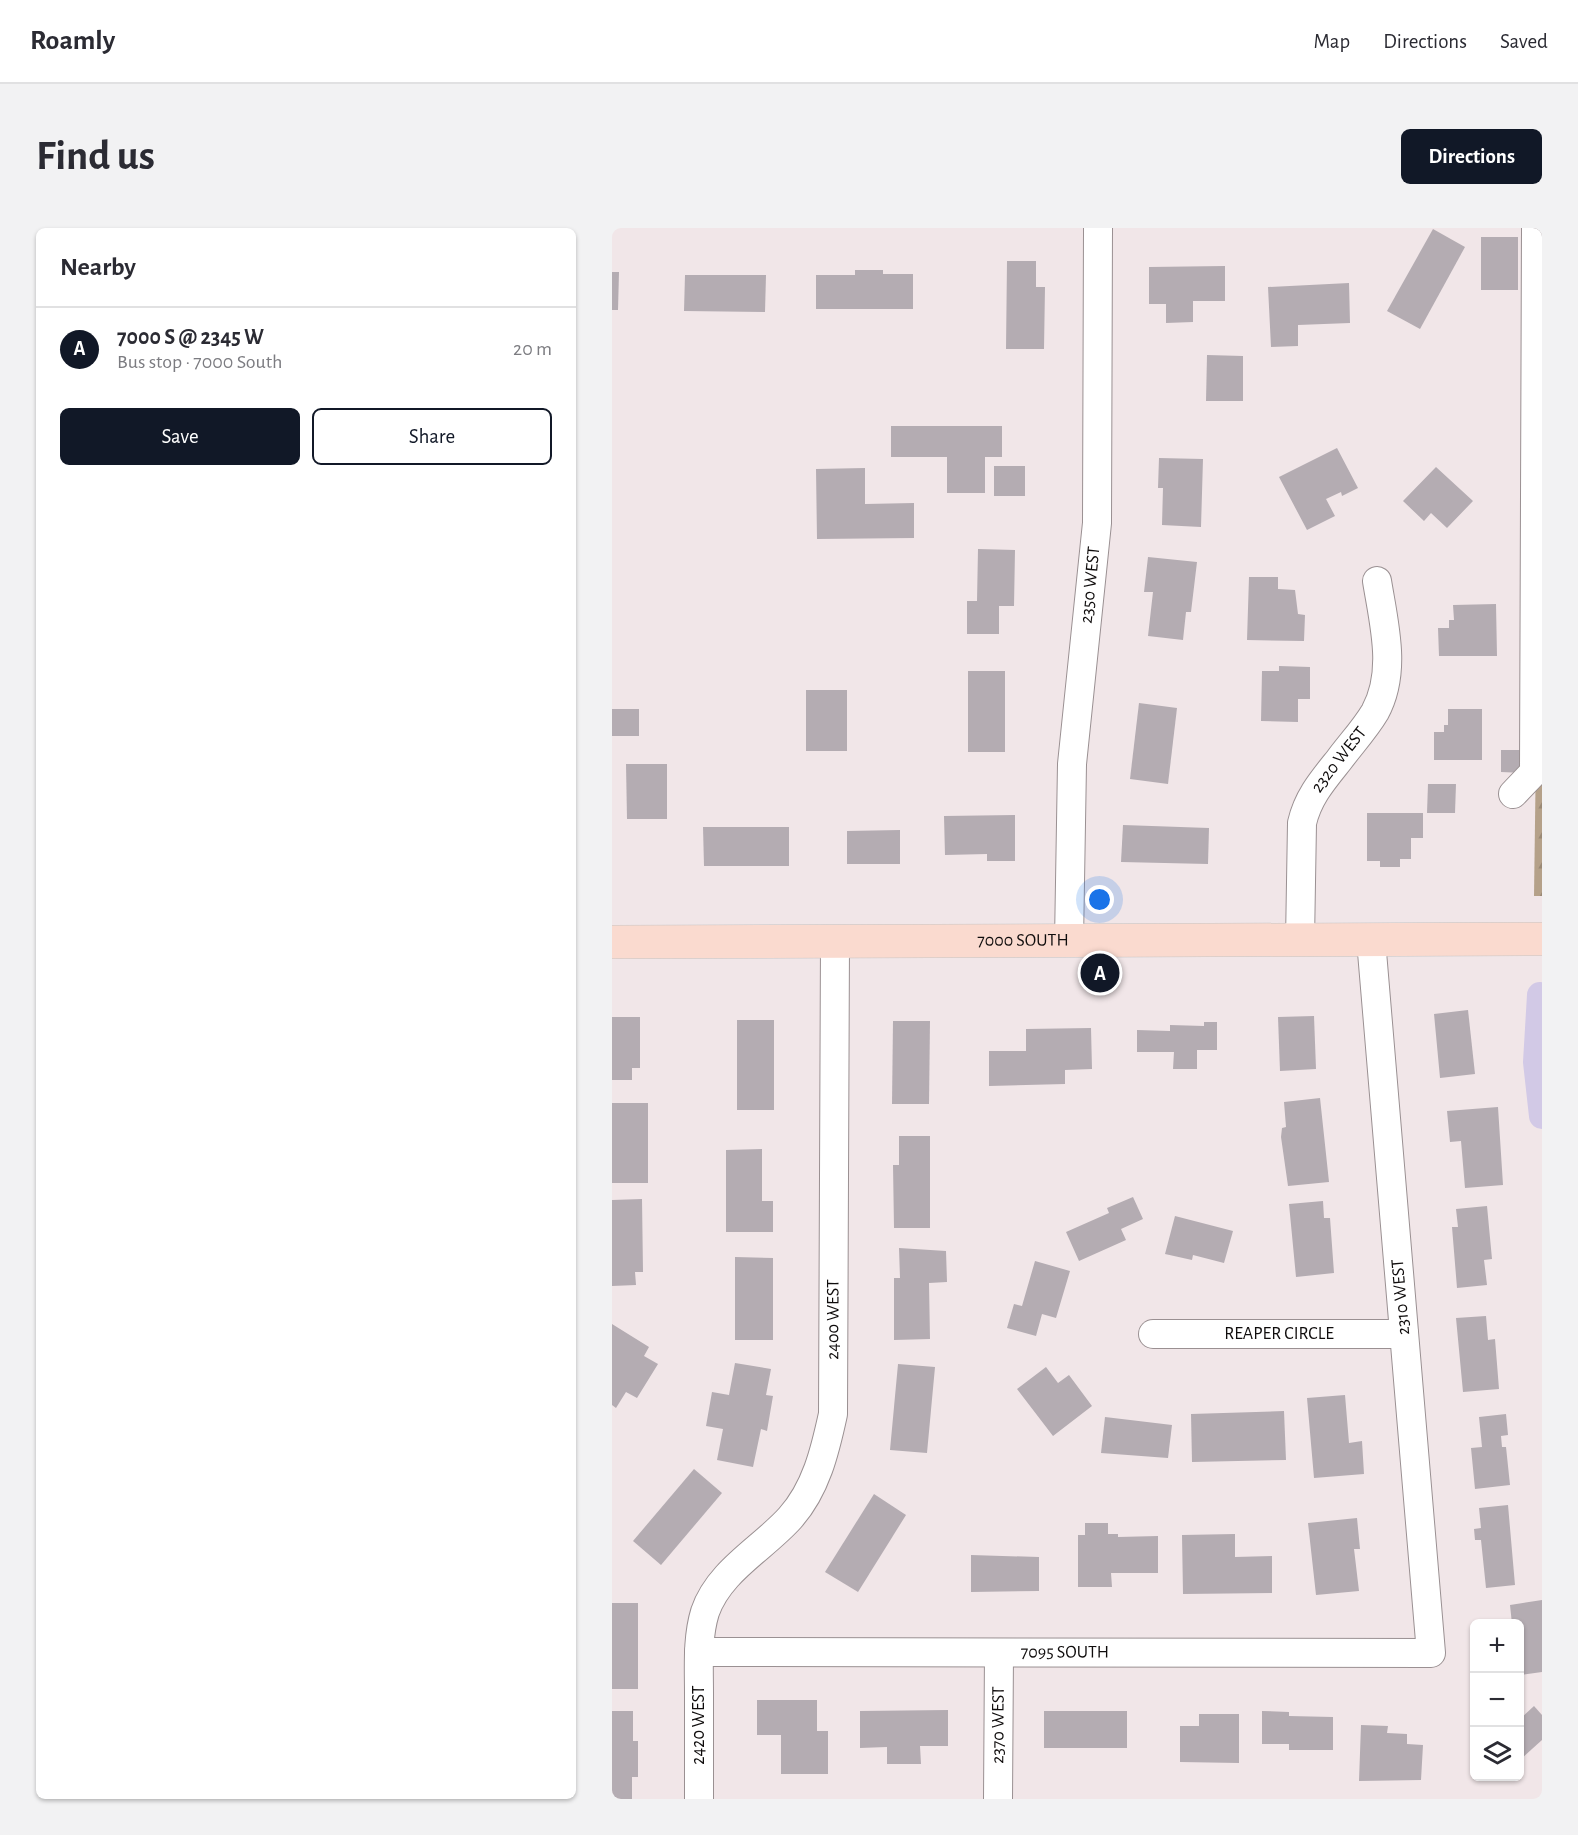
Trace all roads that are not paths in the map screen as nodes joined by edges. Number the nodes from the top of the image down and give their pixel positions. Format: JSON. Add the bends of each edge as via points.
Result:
{"nodes":[{"id":1,"x":1098,"y":228,"type":"edge"},
{"id":2,"x":1536,"y":228,"type":"edge"},
{"id":3,"x":1377,"y":581,"type":"dead end"},
{"id":4,"x":1513,"y":794,"type":"dead end"},
{"id":5,"x":1542,"y":939,"type":"edge"},
{"id":6,"x":1371,"y":940,"type":"junction"},
{"id":7,"x":1069,"y":941,"type":"junction"},
{"id":8,"x":1300,"y":941,"type":"junction"},
{"id":9,"x":612,"y":942,"type":"edge"},
{"id":10,"x":835,"y":942,"type":"junction"},
{"id":11,"x":1153,"y":1334,"type":"dead end"},
{"id":12,"x":1404,"y":1334,"type":"junction"},
{"id":13,"x":699,"y":1652,"type":"junction"},
{"id":14,"x":999,"y":1653,"type":"junction"},
{"id":15,"x":1431,"y":1653,"type":"joint"},
{"id":16,"x":699,"y":1799,"type":"edge"},
{"id":17,"x":999,"y":1799,"type":"edge"}],
"edges":[{"from":1,"to":7,"type":"street","name":"2350 WEST","via":[[1099,456],[1072,764]]},
{"from":2,"to":4,"type":"street","via":[[1534,772]]},
{"from":3,"to":8,"type":"street","name":"2320 WEST","via":[[1386,630],[1386,681],[1374,713],[1306,806],[1302,823]]},
{"from":5,"to":6,"type":"main road","name":"7000 SOUTH"},
{"from":6,"to":8,"type":"main road","name":"7000 SOUTH"},
{"from":6,"to":12,"type":"street","name":"2310 WEST"},
{"from":7,"to":8,"type":"main road","name":"7000 SOUTH"},
{"from":7,"to":10,"type":"main road","name":"7000 SOUTH"},
{"from":9,"to":10,"type":"main road","name":"7000 SOUTH"},
{"from":10,"to":13,"type":"street","name":"2400 WEST","via":[[833,1414],[813,1484],[791,1517],[723,1578],[705,1612]]},
{"from":11,"to":12,"type":"street","name":"REAPER CIRCLE"},
{"from":12,"to":15,"type":"street","name":"2310 WEST"},
{"from":13,"to":14,"type":"street","name":"7095 SOUTH"},
{"from":13,"to":16,"type":"street","name":"2420 WEST"},
{"from":14,"to":15,"type":"street","name":"7095 SOUTH"},
{"from":14,"to":17,"type":"street","name":"2370 WEST"}]}
